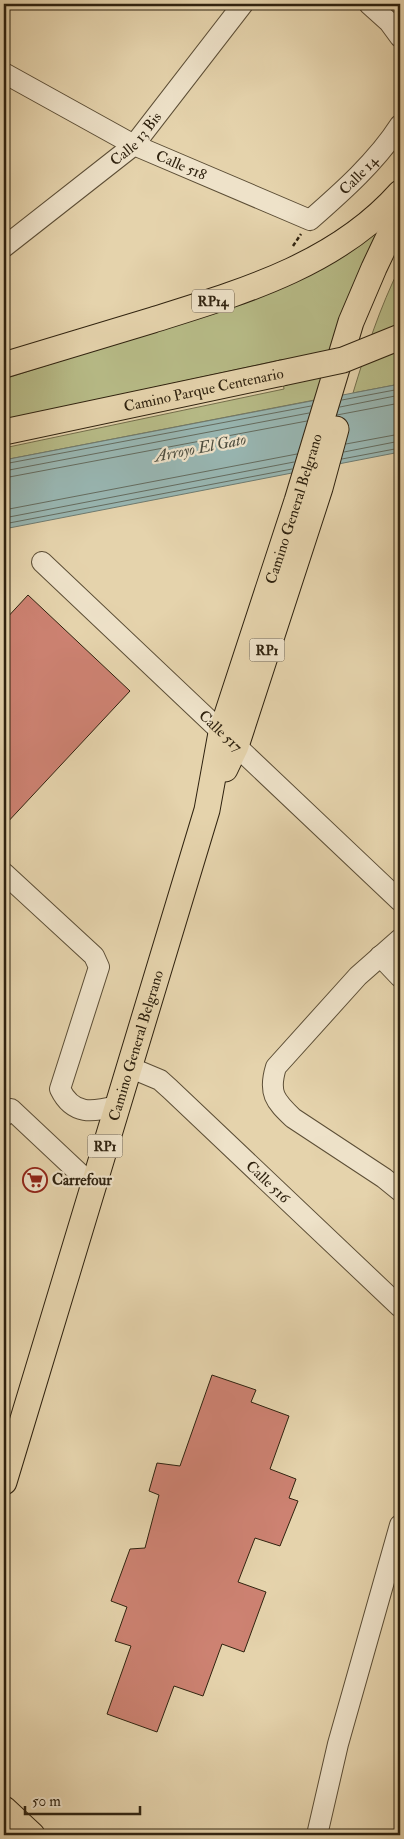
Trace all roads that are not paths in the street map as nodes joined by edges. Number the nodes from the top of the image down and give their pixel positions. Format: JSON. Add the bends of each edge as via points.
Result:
{"nodes":[{"id":1,"x":243,"y":4,"type":"edge"},
{"id":2,"x":370,"y":4,"type":"edge"},
{"id":3,"x":397,"y":25,"type":"edge"},
{"id":4,"x":4,"y":73,"type":"edge"},
{"id":5,"x":400,"y":124,"type":"edge"},
{"id":6,"x":134,"y":145,"type":"junction"},
{"id":7,"x":400,"y":193,"type":"edge"},
{"id":8,"x":400,"y":213,"type":"edge"},
{"id":9,"x":310,"y":220,"type":"joint"},
{"id":10,"x":4,"y":247,"type":"edge"},
{"id":11,"x":400,"y":252,"type":"edge"},
{"id":12,"x":400,"y":337,"type":"edge"},
{"id":13,"x":4,"y":365,"type":"edge"},
{"id":14,"x":338,"y":391,"type":"junction"},
{"id":15,"x":4,"y":432,"type":"edge"},
{"id":16,"x":42,"y":562,"type":"dead end"},
{"id":17,"x":229,"y":739,"type":"junction"},
{"id":18,"x":4,"y":873,"type":"edge"},
{"id":19,"x":400,"y":901,"type":"edge"},
{"id":20,"x":400,"y":939,"type":"edge"},
{"id":21,"x":380,"y":956,"type":"junction"},
{"id":22,"x":400,"y":977,"type":"edge"},
{"id":23,"x":129,"y":1067,"type":"junction"},
{"id":24,"x":117,"y":1106,"type":"junction"},
{"id":25,"x":4,"y":1116,"type":"edge"},
{"id":26,"x":93,"y":1186,"type":"junction"},
{"id":27,"x":400,"y":1191,"type":"edge"},
{"id":28,"x":400,"y":1307,"type":"edge"},
{"id":29,"x":4,"y":1482,"type":"edge"},
{"id":30,"x":400,"y":1525,"type":"edge"},
{"id":31,"x":4,"y":1809,"type":"edge"},
{"id":32,"x":32,"y":1835,"type":"edge"},
{"id":33,"x":317,"y":1835,"type":"edge"}],
"edges":[{"from":1,"to":6,"type":"street","name":"Calle 13 Bis"},
{"from":2,"to":3,"type":"street"},
{"from":4,"to":6,"type":"street","name":"Calle 518"},
{"from":5,"to":9,"type":"street","name":"Calle 14","via":[[391,139],[342,192]]},
{"from":6,"to":9,"type":"street","name":"Calle 518"},
{"from":6,"to":10,"type":"street","name":"Calle 13 Bis"},
{"from":7,"to":13,"type":"main road","number":"RP14","via":[[348,239],[280,276],[222,298]]},
{"from":8,"to":14,"type":"main road","name":"Camino General Belgrano","number":"RP1","via":[[351,322]]},
{"from":11,"to":14,"type":"main road","name":"Camino General Belgrano","number":"RP1"},
{"from":12,"to":15,"type":"main road","name":"Camino Parque Centenario","bridge":true,"via":[[343,360]]},
{"from":14,"to":17,"type":"main road","name":"Camino General Belgrano","number":"RP1","via":[[297,502]]},
{"from":14,"to":17,"type":"main road","name":"Camino General Belgrano","number":"RP1","via":[[320,488]]},
{"from":16,"to":17,"type":"street","name":"Calle 517"},
{"from":17,"to":19,"type":"street","name":"Calle 517"},
{"from":17,"to":23,"type":"main road","name":"Camino General Belgrano","number":"RP1"},
{"from":18,"to":24,"type":"street","via":[[94,956],[99,968],[60,1089],[64,1098],[78,1109],[94,1112]]},
{"from":20,"to":21,"type":"street"},
{"from":21,"to":22,"type":"street"},
{"from":21,"to":27,"type":"street","via":[[276,1067],[271,1082],[273,1095],[293,1118]]},
{"from":23,"to":24,"type":"main road","name":"Camino General Belgrano","number":"RP1"},
{"from":23,"to":28,"type":"street","name":"Calle 516","via":[[160,1080]]},
{"from":24,"to":26,"type":"main road","name":"Camino General Belgrano","number":"RP1"},
{"from":25,"to":26,"type":"street","via":[[11,1109]]},
{"from":26,"to":29,"type":"main road","name":"Camino General Belgrano","number":"RP1"},
{"from":30,"to":33,"type":"street","via":[[338,1744]]},
{"from":31,"to":32,"type":"main road"}]}
